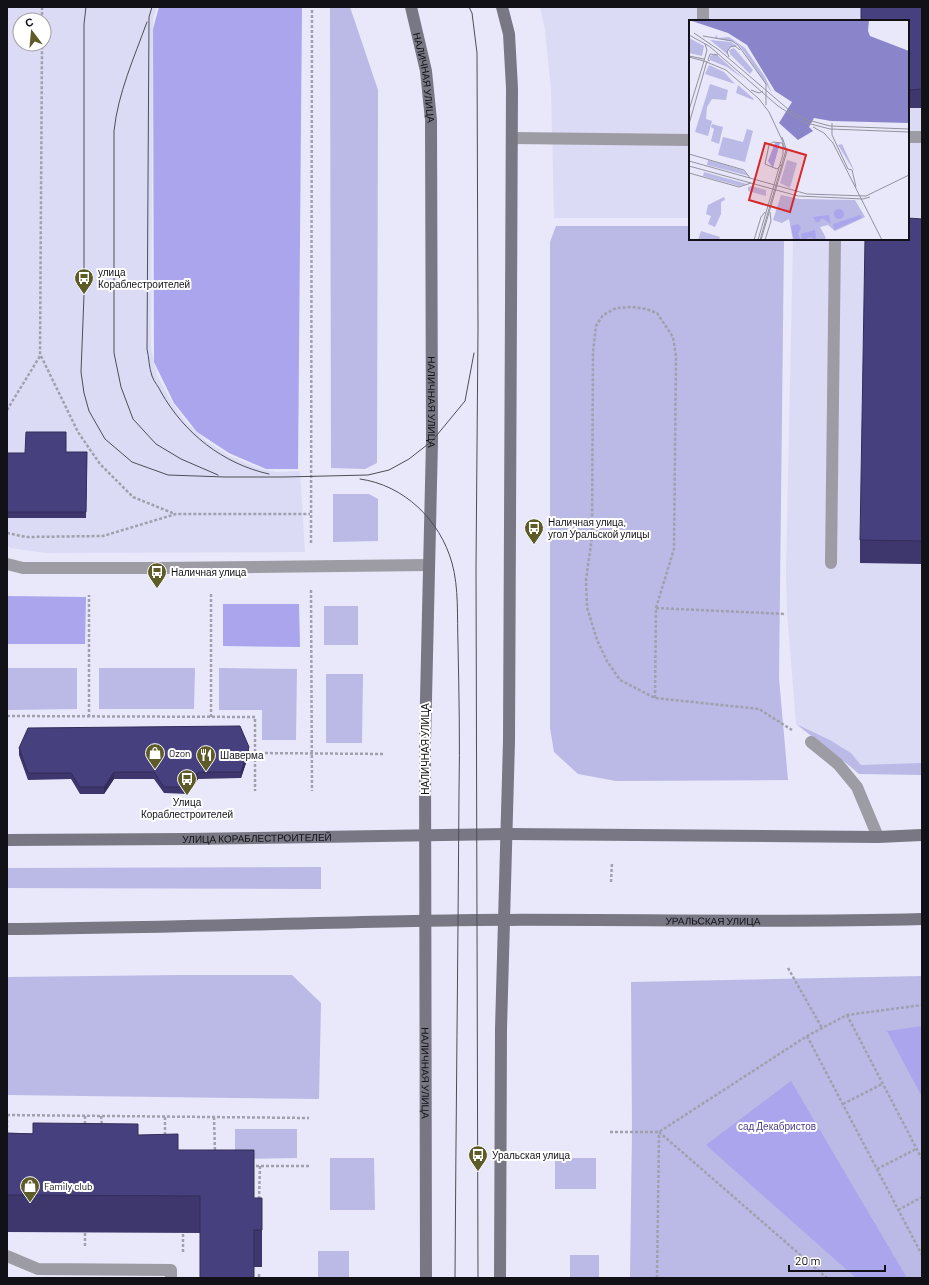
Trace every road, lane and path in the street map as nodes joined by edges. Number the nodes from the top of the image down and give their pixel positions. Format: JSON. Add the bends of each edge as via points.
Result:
{"nodes":[{"id":1,"x":312,"y":7,"type":"edge"},
{"id":2,"x":411,"y":7,"type":"edge"},
{"id":3,"x":502,"y":7,"type":"edge"},
{"id":4,"x":703,"y":7,"type":"edge"},
{"id":5,"x":703,"y":20,"type":"edge"},
{"id":6,"x":42,"y":52,"type":"edge"},
{"id":7,"x":909,"y":137,"type":"edge"},
{"id":8,"x":922,"y":137,"type":"edge"},
{"id":9,"x":512,"y":138,"type":"junction"},
{"id":10,"x":689,"y":140,"type":"edge"},
{"id":11,"x":835,"y":240,"type":"edge"},
{"id":12,"x":40,"y":356,"type":"junction"},
{"id":13,"x":7,"y":410,"type":"edge"},
{"id":14,"x":176,"y":514,"type":"junction"},
{"id":15,"x":310,"y":514,"type":"junction"},
{"id":16,"x":7,"y":533,"type":"edge"},
{"id":17,"x":831,"y":563,"type":"dead end"},
{"id":18,"x":7,"y":564,"type":"edge"},
{"id":19,"x":429,"y":565,"type":"junction"},
{"id":20,"x":311,"y":567,"type":"junction"},
{"id":21,"x":211,"y":594,"type":"dead end"},
{"id":22,"x":89,"y":595,"type":"dead end"},
{"id":23,"x":656,"y":608,"type":"junction"},
{"id":24,"x":786,"y":614,"type":"dead end"},
{"id":25,"x":654,"y":698,"type":"junction"},
{"id":26,"x":7,"y":716,"type":"edge"},
{"id":27,"x":89,"y":717,"type":"junction"},
{"id":28,"x":211,"y":717,"type":"junction"},
{"id":29,"x":811,"y":742,"type":"joint"},
{"id":30,"x":255,"y":753,"type":"junction"},
{"id":31,"x":312,"y":754,"type":"junction"},
{"id":32,"x":385,"y":754,"type":"dead end"},
{"id":33,"x":255,"y":791,"type":"dead end"},
{"id":34,"x":312,"y":791,"type":"dead end"},
{"id":35,"x":507,"y":834,"type":"junction"},
{"id":36,"x":922,"y":834,"type":"edge"},
{"id":37,"x":425,"y":835,"type":"junction"},
{"id":38,"x":878,"y":838,"type":"junction"},
{"id":39,"x":7,"y":840,"type":"edge"},
{"id":40,"x":612,"y":863,"type":"dead end"},
{"id":41,"x":611,"y":882,"type":"dead end"},
{"id":42,"x":922,"y":919,"type":"edge"},
{"id":43,"x":504,"y":920,"type":"junction"},
{"id":44,"x":426,"y":921,"type":"junction"},
{"id":45,"x":7,"y":929,"type":"edge"},
{"id":46,"x":788,"y":968,"type":"dead end"},
{"id":47,"x":922,"y":1005,"type":"edge"},
{"id":48,"x":846,"y":1015,"type":"junction"},
{"id":49,"x":822,"y":1028,"type":"junction"},
{"id":50,"x":808,"y":1036,"type":"junction"},
{"id":51,"x":882,"y":1084,"type":"junction"},
{"id":52,"x":843,"y":1104,"type":"junction"},
{"id":53,"x":7,"y":1115,"type":"edge"},
{"id":54,"x":85,"y":1116,"type":"junction"},
{"id":55,"x":102,"y":1116,"type":"junction"},
{"id":56,"x":165,"y":1117,"type":"junction"},
{"id":57,"x":214,"y":1117,"type":"junction"},
{"id":58,"x":309,"y":1118,"type":"dead end"},
{"id":59,"x":85,"y":1130,"type":"edge"},
{"id":60,"x":102,"y":1131,"type":"edge"},
{"id":61,"x":610,"y":1132,"type":"dead end"},
{"id":62,"x":659,"y":1132,"type":"junction"},
{"id":63,"x":8,"y":1144,"type":"edge"},
{"id":64,"x":165,"y":1144,"type":"edge"},
{"id":65,"x":916,"y":1149,"type":"junction"},
{"id":66,"x":215,"y":1159,"type":"edge"},
{"id":67,"x":922,"y":1159,"type":"edge"},
{"id":68,"x":244,"y":1166,"type":"edge"},
{"id":69,"x":260,"y":1166,"type":"junction"},
{"id":70,"x":309,"y":1166,"type":"dead end"},
{"id":71,"x":877,"y":1170,"type":"junction"},
{"id":72,"x":252,"y":1179,"type":"edge"},
{"id":73,"x":259,"y":1179,"type":"junction"},
{"id":74,"x":922,"y":1197,"type":"edge"},
{"id":75,"x":259,"y":1206,"type":"edge"},
{"id":76,"x":898,"y":1210,"type":"junction"},
{"id":77,"x":183,"y":1224,"type":"edge"},
{"id":78,"x":922,"y":1255,"type":"edge"},
{"id":79,"x":7,"y":1256,"type":"edge"},
{"id":80,"x":171,"y":1274,"type":"edge"},
{"id":81,"x":426,"y":1278,"type":"edge"},
{"id":82,"x":500,"y":1278,"type":"edge"},
{"id":83,"x":657,"y":1278,"type":"edge"},
{"id":84,"x":828,"y":1278,"type":"edge"}],
"edges":[{"from":1,"to":15,"type":"path"},
{"from":2,"to":19,"type":"main road","name":"НАЛИЧНАЯ УЛИЦА","via":[[426,71],[430,120],[432,442]]},
{"from":3,"to":9,"type":"main road","via":[[509,34]]},
{"from":4,"to":5,"type":"lane"},
{"from":6,"to":12,"type":"path"},
{"from":7,"to":8,"type":"lane"},
{"from":9,"to":10,"type":"lane"},
{"from":9,"to":35,"type":"main road","via":[[511,558]]},
{"from":11,"to":17,"type":"lane"},
{"from":12,"to":13,"type":"path"},
{"from":12,"to":14,"type":"path","via":[[78,432],[100,464],[133,497]]},
{"from":14,"to":15,"type":"path"},
{"from":14,"to":16,"type":"path","via":[[103,536],[26,537]]},
{"from":15,"to":20,"type":"path"},
{"from":18,"to":20,"type":"lane","via":[[23,568]]},
{"from":19,"to":20,"type":"lane"},
{"from":19,"to":37,"type":"main road","name":"НАЛИЧНАЯ УЛИЦА"},
{"from":20,"to":31,"type":"path"},
{"from":21,"to":28,"type":"path"},
{"from":22,"to":27,"type":"path"},
{"from":23,"to":24,"type":"path"},
{"from":23,"to":25,"type":"path"},
{"from":23,"to":25,"type":"path","via":[[674,549],[676,356],[673,337],[657,313],[632,307],[616,308],[603,315],[596,326],[594,339],[592,537],[586,580],[587,607],[597,640],[620,680]]},
{"from":25,"to":29,"type":"path","via":[[760,709]]},
{"from":26,"to":27,"type":"path"},
{"from":27,"to":28,"type":"path"},
{"from":28,"to":30,"type":"path","via":[[255,717]]},
{"from":29,"to":38,"type":"lane","via":[[838,764],[856,787]]},
{"from":30,"to":31,"type":"path"},
{"from":30,"to":33,"type":"path"},
{"from":31,"to":32,"type":"path"},
{"from":31,"to":34,"type":"path"},
{"from":35,"to":37,"type":"main road","name":"УЛИЦА КОРАБЛЕСТРОИТЕЛЕЙ"},
{"from":35,"to":38,"type":"main road"},
{"from":35,"to":43,"type":"main road"},
{"from":36,"to":38,"type":"main road"},
{"from":37,"to":39,"type":"main road","name":"УЛИЦА КОРАБЛЕСТРОИТЕЛЕЙ"},
{"from":37,"to":44,"type":"main road","name":"НАЛИЧНАЯ УЛИЦА"},
{"from":40,"to":41,"type":"path"},
{"from":42,"to":43,"type":"main road","name":"УРАЛЬСКАЯ УЛИЦА"},
{"from":43,"to":44,"type":"main road"},
{"from":43,"to":82,"type":"main road"},
{"from":44,"to":45,"type":"main road"},
{"from":44,"to":81,"type":"main road","name":"НАЛИЧНАЯ УЛИЦА"},
{"from":46,"to":49,"type":"path"},
{"from":47,"to":48,"type":"path"},
{"from":48,"to":49,"type":"path"},
{"from":48,"to":51,"type":"path"},
{"from":49,"to":50,"type":"path"},
{"from":50,"to":52,"type":"path"},
{"from":50,"to":62,"type":"path"},
{"from":51,"to":52,"type":"path"},
{"from":51,"to":65,"type":"path"},
{"from":52,"to":71,"type":"path"},
{"from":53,"to":54,"type":"path"},
{"from":53,"to":63,"type":"path"},
{"from":54,"to":55,"type":"path"},
{"from":54,"to":59,"type":"path"},
{"from":55,"to":56,"type":"path"},
{"from":55,"to":60,"type":"path"},
{"from":56,"to":57,"type":"path"},
{"from":56,"to":64,"type":"path"},
{"from":57,"to":58,"type":"path"},
{"from":57,"to":66,"type":"path"},
{"from":61,"to":62,"type":"path"},
{"from":62,"to":83,"type":"path"},
{"from":62,"to":84,"type":"path"},
{"from":65,"to":67,"type":"path"},
{"from":65,"to":71,"type":"path"},
{"from":68,"to":69,"type":"path"},
{"from":69,"to":70,"type":"path"},
{"from":69,"to":73,"type":"path"},
{"from":71,"to":76,"type":"path"},
{"from":72,"to":73,"type":"path"},
{"from":73,"to":75,"type":"path"},
{"from":74,"to":76,"type":"path"},
{"from":76,"to":78,"type":"path"},
{"from":77,"to":80,"type":"path","via":[[183,1262]]},
{"from":79,"to":80,"type":"lane","via":[[38,1269]]}]}
